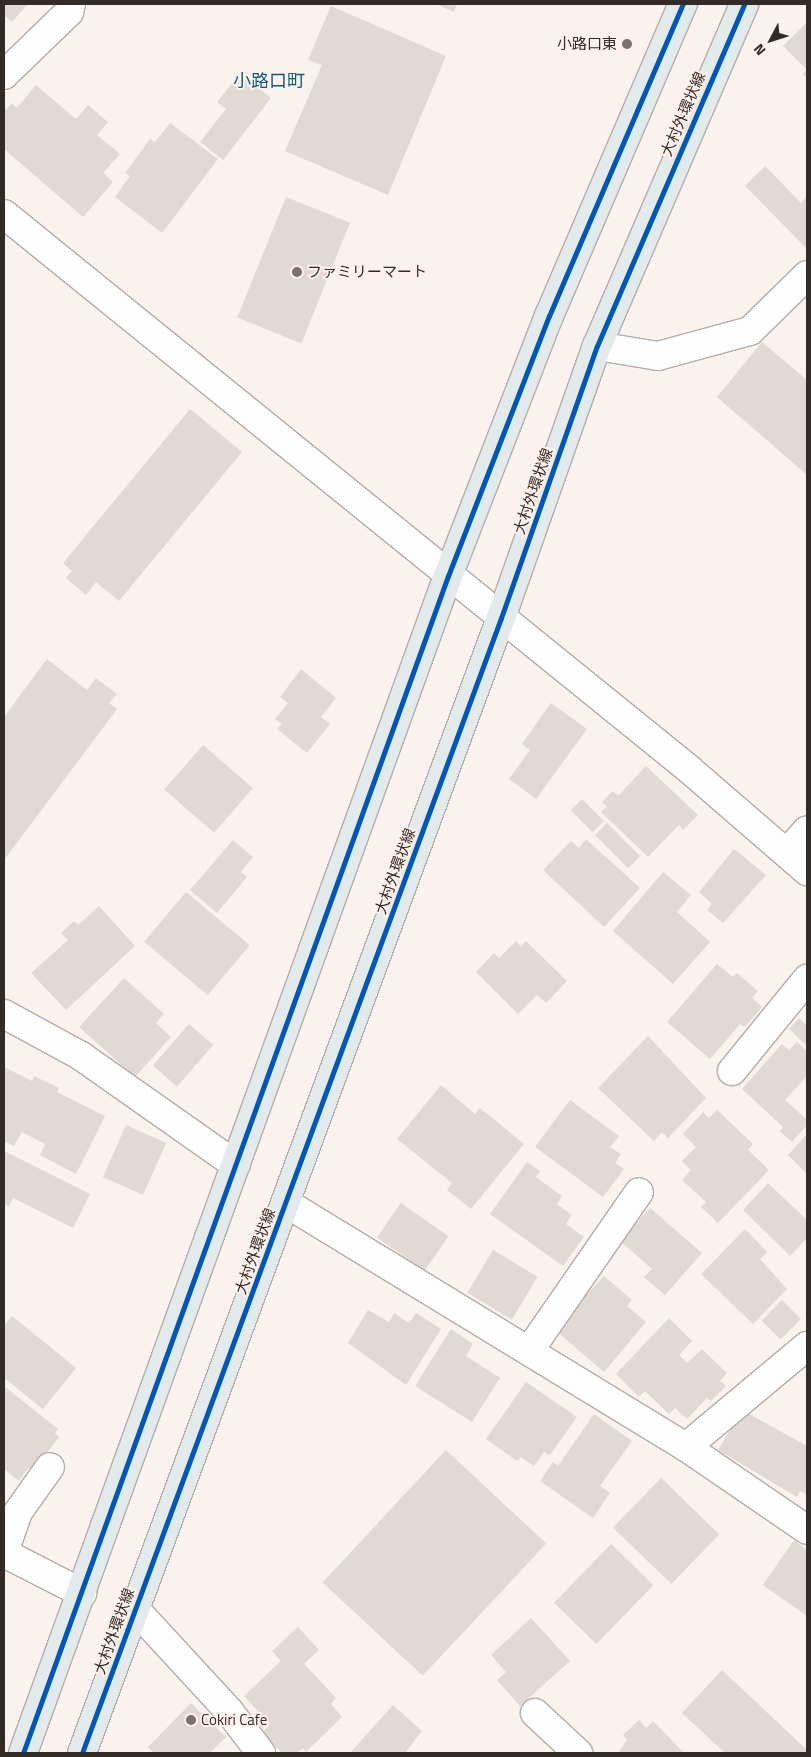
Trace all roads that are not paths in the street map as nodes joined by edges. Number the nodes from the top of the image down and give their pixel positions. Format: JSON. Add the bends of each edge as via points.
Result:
{"nodes":[{"id":1,"x":71,"y":4,"type":"edge"},
{"id":2,"x":683,"y":4,"type":"edge"},
{"id":3,"x":744,"y":4,"type":"edge"},
{"id":4,"x":4,"y":75,"type":"edge"},
{"id":5,"x":4,"y":214,"type":"edge"},
{"id":6,"x":807,"y":275,"type":"edge"},
{"id":7,"x":597,"y":346,"type":"junction"},
{"id":8,"x":448,"y":576,"type":"junction"},
{"id":9,"x":501,"y":618,"type":"junction"},
{"id":10,"x":807,"y":830,"type":"edge"},
{"id":11,"x":787,"y":853,"type":"junction"},
{"id":12,"x":807,"y":871,"type":"edge"},
{"id":13,"x":807,"y":979,"type":"edge"},
{"id":14,"x":4,"y":1014,"type":"edge"},
{"id":15,"x":732,"y":1071,"type":"dead end"},
{"id":16,"x":236,"y":1165,"type":"junction"},
{"id":17,"x":639,"y":1192,"type":"dead end"},
{"id":18,"x":286,"y":1202,"type":"junction"},
{"id":19,"x":807,"y":1346,"type":"edge"},
{"id":20,"x":530,"y":1351,"type":"junction"},
{"id":21,"x":686,"y":1447,"type":"junction"},
{"id":22,"x":50,"y":1467,"type":"dead end"},
{"id":23,"x":807,"y":1530,"type":"edge"},
{"id":24,"x":4,"y":1553,"type":"edge"},
{"id":25,"x":82,"y":1593,"type":"junction"},
{"id":26,"x":135,"y":1609,"type":"junction"},
{"id":27,"x":535,"y":1713,"type":"dead end"},
{"id":28,"x":23,"y":1753,"type":"edge"},
{"id":29,"x":82,"y":1753,"type":"edge"},
{"id":30,"x":261,"y":1753,"type":"edge"},
{"id":31,"x":578,"y":1753,"type":"edge"}],
"edges":[{"from":1,"to":4,"type":"street","via":[[69,12]]},
{"from":2,"to":8,"type":"main road","via":[[549,316]]},
{"from":3,"to":7,"type":"main road","name":"大村外環状線"},
{"from":5,"to":8,"type":"street"},
{"from":6,"to":7,"type":"street","via":[[750,331],[658,356]]},
{"from":7,"to":9,"type":"main road","name":"大村外環状線"},
{"from":8,"to":9,"type":"street"},
{"from":8,"to":16,"type":"main road"},
{"from":9,"to":11,"type":"street"},
{"from":9,"to":18,"type":"main road","name":"大村外環状線"},
{"from":10,"to":11,"type":"street"},
{"from":11,"to":12,"type":"street"},
{"from":13,"to":15,"type":"street"},
{"from":14,"to":16,"type":"street","via":[[81,1056]]},
{"from":16,"to":25,"type":"main road"},
{"from":17,"to":20,"type":"street"},
{"from":18,"to":20,"type":"street"},
{"from":18,"to":26,"type":"main road","name":"大村外環状線"},
{"from":19,"to":21,"type":"street"},
{"from":20,"to":21,"type":"street"},
{"from":21,"to":23,"type":"street"},
{"from":22,"to":24,"type":"street","via":[[18,1512]]},
{"from":24,"to":25,"type":"street"},
{"from":25,"to":28,"type":"main road"},
{"from":26,"to":29,"type":"main road","name":"大村外環状線"},
{"from":26,"to":30,"type":"street","via":[[229,1710]]},
{"from":27,"to":31,"type":"street"}]}
